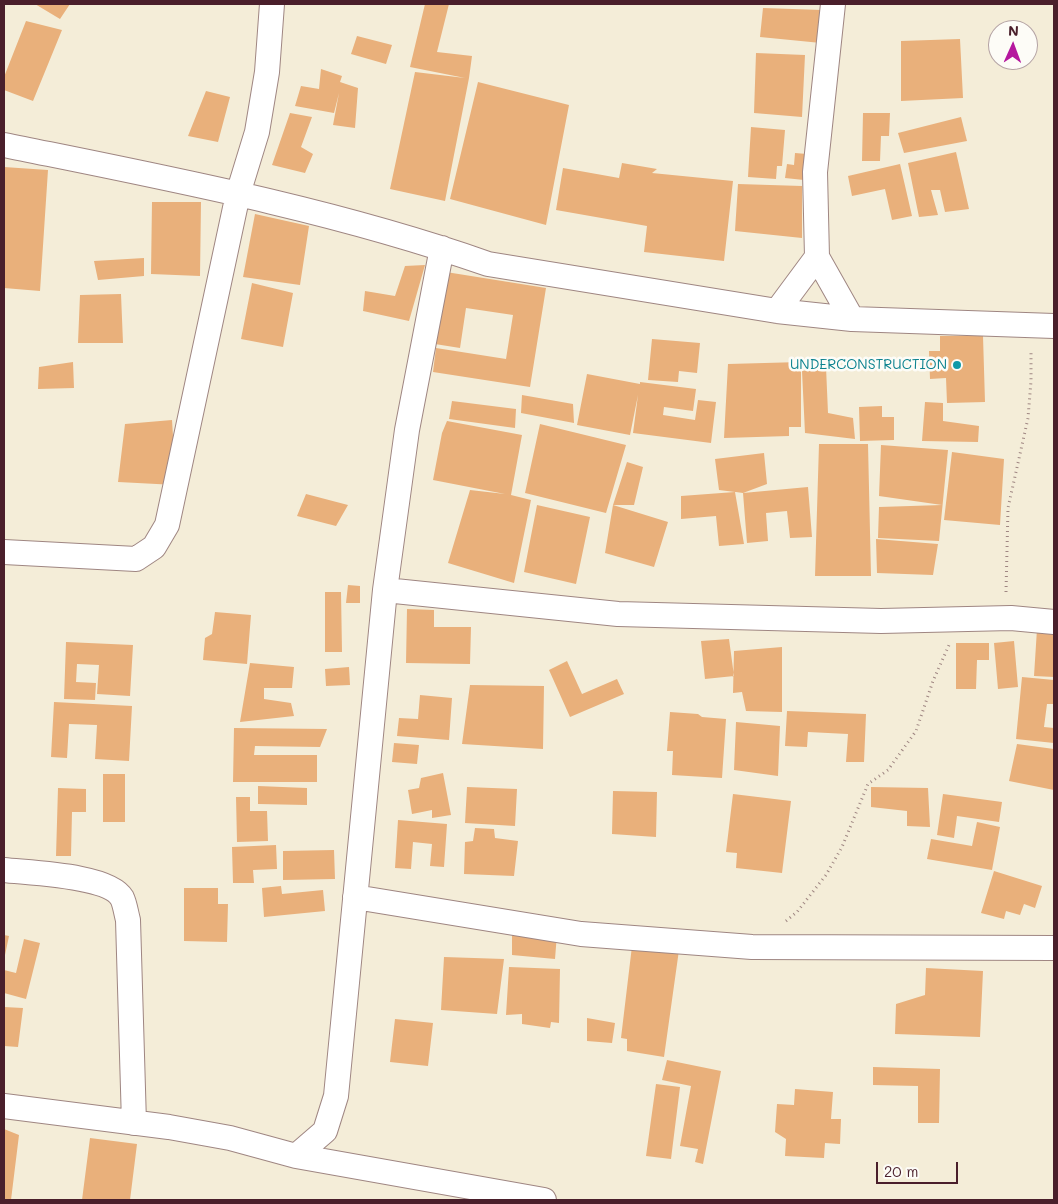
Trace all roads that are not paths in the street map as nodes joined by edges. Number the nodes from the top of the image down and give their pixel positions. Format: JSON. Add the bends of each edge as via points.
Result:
{"nodes":[{"id":1,"x":272,"y":4,"type":"edge"},
{"id":2,"x":833,"y":4,"type":"edge"},
{"id":3,"x":4,"y":144,"type":"edge"},
{"id":4,"x":238,"y":194,"type":"junction"},
{"id":5,"x":442,"y":248,"type":"junction"},
{"id":6,"x":817,"y":257,"type":"junction"},
{"id":7,"x":777,"y":311,"type":"junction"},
{"id":8,"x":852,"y":319,"type":"junction"},
{"id":9,"x":1054,"y":326,"type":"edge"},
{"id":10,"x":4,"y":552,"type":"edge"},
{"id":11,"x":385,"y":590,"type":"junction"},
{"id":12,"x":1054,"y":622,"type":"edge"},
{"id":13,"x":4,"y":870,"type":"edge"},
{"id":14,"x":355,"y":897,"type":"junction"},
{"id":15,"x":1054,"y":948,"type":"edge"},
{"id":16,"x":4,"y":1106,"type":"edge"},
{"id":17,"x":134,"y":1123,"type":"junction"},
{"id":18,"x":296,"y":1156,"type":"junction"},
{"id":19,"x":544,"y":1200,"type":"edge"}],
"edges":[{"from":1,"to":4,"type":"street","via":[[267,72],[257,132]]},
{"from":2,"to":6,"type":"street","via":[[815,172]]},
{"from":3,"to":4,"type":"street"},
{"from":4,"to":5,"type":"street"},
{"from":4,"to":10,"type":"street","via":[[167,524],[154,547],[136,559]]},
{"from":5,"to":7,"type":"street","via":[[488,264]]},
{"from":5,"to":11,"type":"street","via":[[407,430]]},
{"from":6,"to":7,"type":"street"},
{"from":6,"to":8,"type":"street"},
{"from":7,"to":8,"type":"street"},
{"from":8,"to":9,"type":"street"},
{"from":11,"to":12,"type":"street","via":[[618,614],[881,621],[1011,618]]},
{"from":11,"to":14,"type":"street"},
{"from":13,"to":17,"type":"street","via":[[90,880],[112,888],[122,898],[128,920]]},
{"from":14,"to":15,"type":"street","via":[[581,934],[752,948]]},
{"from":14,"to":18,"type":"street","via":[[336,1096],[325,1131]]},
{"from":16,"to":17,"type":"street"},
{"from":17,"to":18,"type":"street","via":[[230,1138]]},
{"from":18,"to":19,"type":"street"}]}
